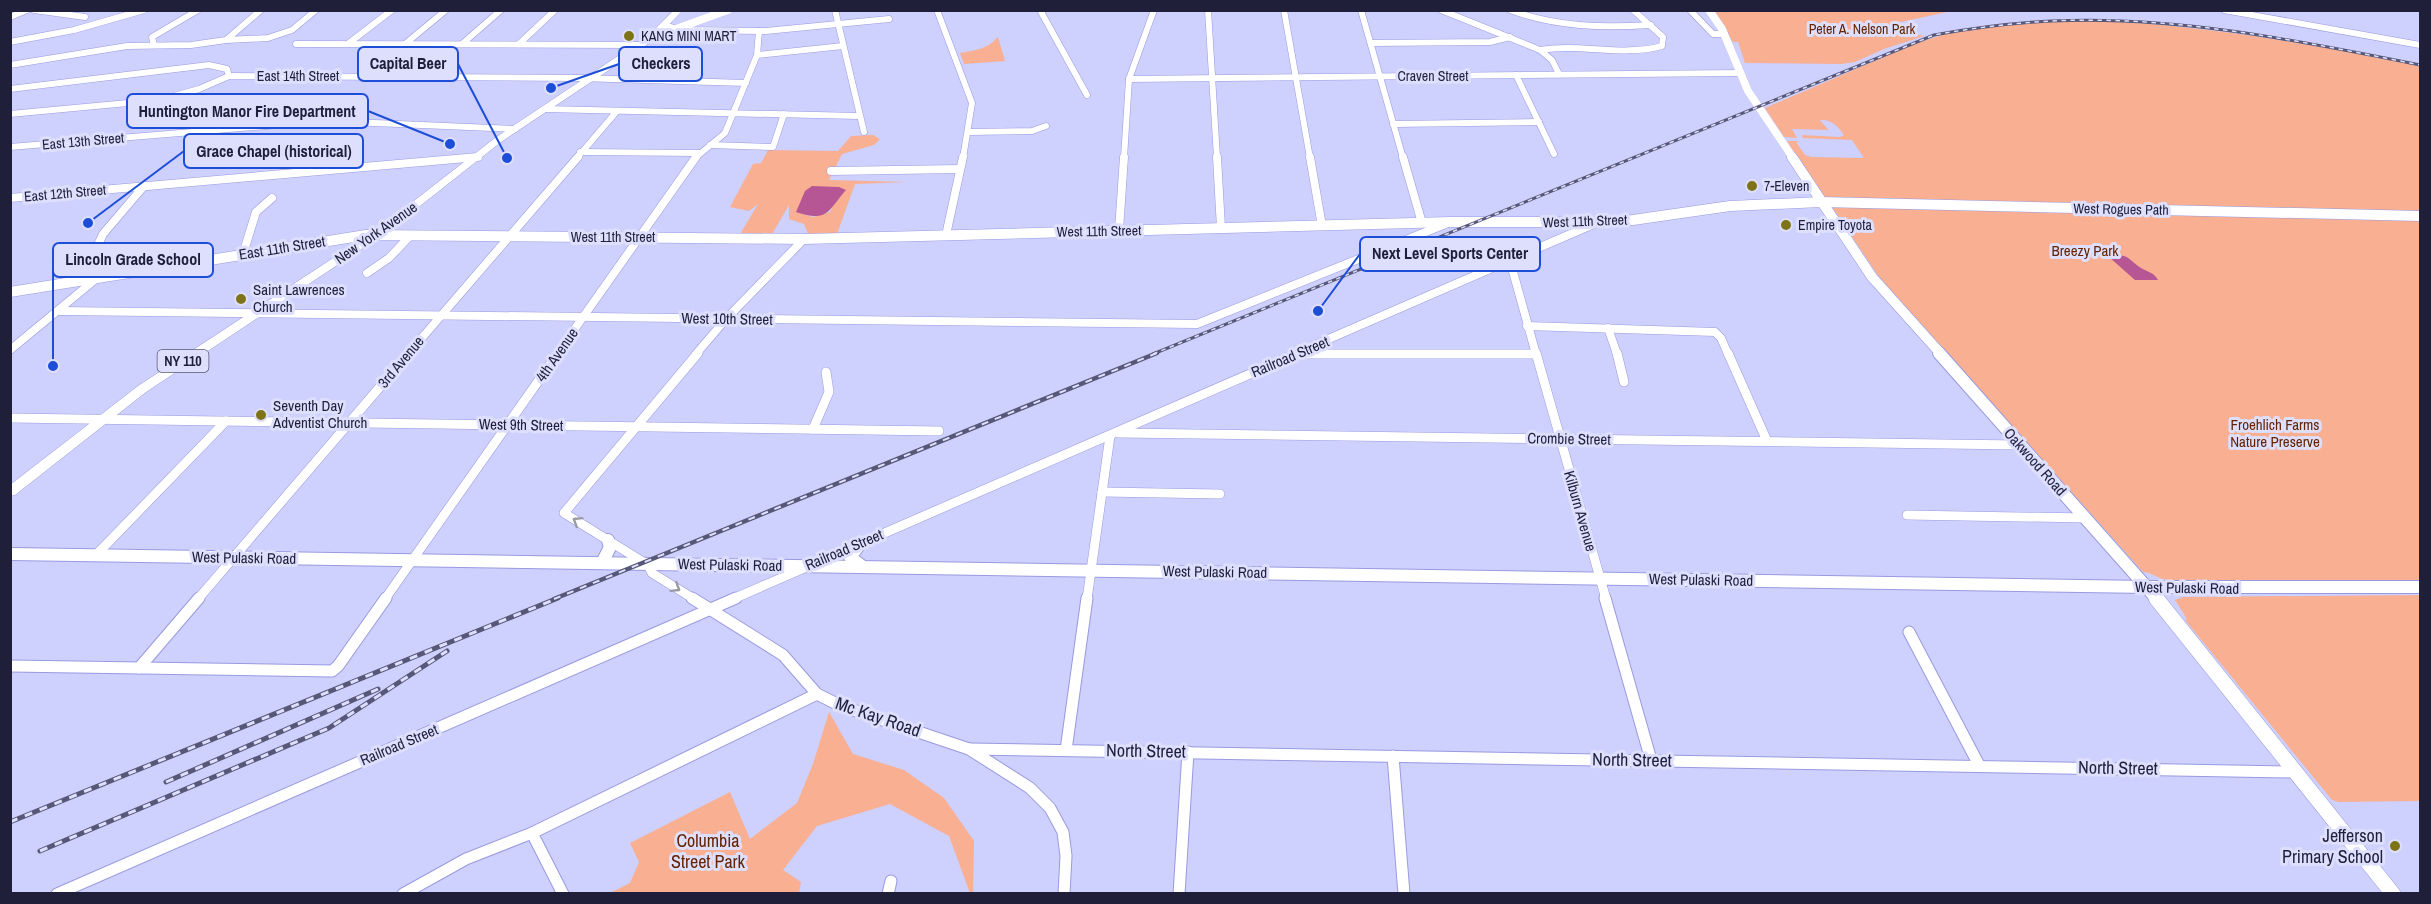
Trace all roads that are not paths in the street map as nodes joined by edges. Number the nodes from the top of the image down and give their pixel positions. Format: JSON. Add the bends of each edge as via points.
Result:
{"nodes":[{"id":1,"x":27,"y":10,"type":"edge"},
{"id":2,"x":34,"y":10,"type":"edge"},
{"id":3,"x":144,"y":10,"type":"edge"},
{"id":4,"x":198,"y":10,"type":"edge"},
{"id":5,"x":261,"y":10,"type":"edge"},
{"id":6,"x":316,"y":10,"type":"edge"},
{"id":7,"x":392,"y":10,"type":"edge"},
{"id":8,"x":446,"y":10,"type":"edge"},
{"id":9,"x":501,"y":10,"type":"edge"},
{"id":10,"x":555,"y":10,"type":"edge"},
{"id":11,"x":679,"y":10,"type":"edge"},
{"id":12,"x":728,"y":10,"type":"edge"},
{"id":13,"x":835,"y":10,"type":"edge"},
{"id":14,"x":937,"y":10,"type":"edge"},
{"id":15,"x":1040,"y":10,"type":"edge"},
{"id":16,"x":1154,"y":10,"type":"edge"},
{"id":17,"x":1209,"y":10,"type":"edge"},
{"id":18,"x":1284,"y":10,"type":"edge"},
{"id":19,"x":1361,"y":10,"type":"edge"},
{"id":20,"x":1441,"y":10,"type":"edge"},
{"id":21,"x":1510,"y":10,"type":"edge"},
{"id":22,"x":1633,"y":10,"type":"edge"},
{"id":23,"x":1690,"y":10,"type":"edge"},
{"id":24,"x":1708,"y":10,"type":"edge"},
{"id":25,"x":2224,"y":10,"type":"edge"},
{"id":26,"x":10,"y":17,"type":"edge"},
{"id":27,"x":85,"y":17,"type":"dead end"},
{"id":28,"x":889,"y":19,"type":"dead end"},
{"id":29,"x":838,"y":24,"type":"junction"},
{"id":30,"x":665,"y":25,"type":"junction"},
{"id":31,"x":1651,"y":25,"type":"junction"},
{"id":32,"x":675,"y":29,"type":"junction"},
{"id":33,"x":759,"y":31,"type":"junction"},
{"id":34,"x":1725,"y":34,"type":"junction"},
{"id":35,"x":152,"y":37,"type":"junction"},
{"id":36,"x":1510,"y":37,"type":"junction"},
{"id":37,"x":651,"y":38,"type":"junction"},
{"id":38,"x":226,"y":40,"type":"junction"},
{"id":39,"x":10,"y":42,"type":"edge"},
{"id":40,"x":349,"y":43,"type":"junction"},
{"id":41,"x":1371,"y":43,"type":"junction"},
{"id":42,"x":296,"y":44,"type":"dead end"},
{"id":43,"x":405,"y":44,"type":"junction"},
{"id":44,"x":462,"y":44,"type":"junction"},
{"id":45,"x":519,"y":44,"type":"junction"},
{"id":46,"x":154,"y":45,"type":"junction"},
{"id":47,"x":640,"y":45,"type":"junction"},
{"id":48,"x":2421,"y":45,"type":"edge"},
{"id":49,"x":128,"y":46,"type":"junction"},
{"id":50,"x":843,"y":46,"type":"junction"},
{"id":51,"x":1540,"y":50,"type":"junction"},
{"id":52,"x":757,"y":55,"type":"junction"},
{"id":53,"x":10,"y":65,"type":"edge"},
{"id":54,"x":1738,"y":73,"type":"junction"},
{"id":55,"x":1559,"y":74,"type":"junction"},
{"id":56,"x":1516,"y":75,"type":"junction"},
{"id":57,"x":229,"y":76,"type":"junction"},
{"id":58,"x":1380,"y":76,"type":"junction"},
{"id":59,"x":1297,"y":77,"type":"junction"},
{"id":60,"x":1212,"y":78,"type":"junction"},
{"id":61,"x":590,"y":79,"type":"junction"},
{"id":62,"x":1129,"y":79,"type":"junction"},
{"id":63,"x":746,"y":82,"type":"junction"},
{"id":64,"x":10,"y":89,"type":"edge"},
{"id":65,"x":1087,"y":95,"type":"dead end"},
{"id":66,"x":545,"y":109,"type":"junction"},
{"id":67,"x":617,"y":111,"type":"junction"},
{"id":68,"x":734,"y":113,"type":"junction"},
{"id":69,"x":10,"y":114,"type":"edge"},
{"id":70,"x":784,"y":114,"type":"junction"},
{"id":71,"x":859,"y":116,"type":"junction"},
{"id":72,"x":1539,"y":122,"type":"junction"},
{"id":73,"x":1394,"y":124,"type":"junction"},
{"id":74,"x":1046,"y":126,"type":"dead end"},
{"id":75,"x":515,"y":129,"type":"junction"},
{"id":76,"x":864,"y":132,"type":"dead end"},
{"id":77,"x":969,"y":132,"type":"junction"},
{"id":78,"x":710,"y":145,"type":"junction"},
{"id":79,"x":10,"y":147,"type":"edge"},
{"id":80,"x":580,"y":152,"type":"junction"},
{"id":81,"x":699,"y":153,"type":"junction"},
{"id":82,"x":1554,"y":154,"type":"dead end"},
{"id":83,"x":478,"y":157,"type":"junction"},
{"id":84,"x":960,"y":169,"type":"junction"},
{"id":85,"x":831,"y":171,"type":"dead end"},
{"id":86,"x":144,"y":186,"type":"junction"},
{"id":87,"x":10,"y":198,"type":"edge"},
{"id":88,"x":272,"y":198,"type":"dead end"},
{"id":89,"x":1821,"y":202,"type":"junction"},
{"id":90,"x":2421,"y":216,"type":"edge"},
{"id":91,"x":1450,"y":222,"type":"junction"},
{"id":92,"x":1599,"y":222,"type":"junction"},
{"id":93,"x":1422,"y":223,"type":"junction"},
{"id":94,"x":1322,"y":226,"type":"junction"},
{"id":95,"x":1221,"y":228,"type":"junction"},
{"id":96,"x":1119,"y":230,"type":"junction"},
{"id":97,"x":375,"y":235,"type":"junction"},
{"id":98,"x":946,"y":235,"type":"junction"},
{"id":99,"x":410,"y":236,"type":"junction"},
{"id":100,"x":507,"y":237,"type":"junction"},
{"id":101,"x":640,"y":237,"type":"junction"},
{"id":102,"x":804,"y":239,"type":"junction"},
{"id":103,"x":243,"y":254,"type":"junction"},
{"id":104,"x":1510,"y":261,"type":"junction"},
{"id":105,"x":368,"y":273,"type":"dead end"},
{"id":106,"x":97,"y":278,"type":"junction"},
{"id":107,"x":81,"y":281,"type":"junction"},
{"id":108,"x":10,"y":292,"type":"edge"},
{"id":109,"x":60,"y":311,"type":"junction"},
{"id":110,"x":258,"y":313,"type":"junction"},
{"id":111,"x":441,"y":315,"type":"junction"},
{"id":112,"x":584,"y":317,"type":"junction"},
{"id":113,"x":726,"y":319,"type":"junction"},
{"id":114,"x":1527,"y":326,"type":"junction"},
{"id":115,"x":1608,"y":327,"type":"junction"},
{"id":116,"x":10,"y":350,"type":"edge"},
{"id":117,"x":1298,"y":354,"type":"junction"},
{"id":118,"x":1534,"y":354,"type":"junction"},
{"id":119,"x":826,"y":372,"type":"dead end"},
{"id":120,"x":1624,"y":382,"type":"dead end"},
{"id":121,"x":10,"y":418,"type":"edge"},
{"id":122,"x":103,"y":419,"type":"junction"},
{"id":123,"x":226,"y":422,"type":"junction"},
{"id":124,"x":349,"y":423,"type":"junction"},
{"id":125,"x":507,"y":425,"type":"junction"},
{"id":126,"x":634,"y":427,"type":"junction"},
{"id":127,"x":813,"y":429,"type":"junction"},
{"id":128,"x":939,"y":430,"type":"dead end"},
{"id":129,"x":1114,"y":434,"type":"junction"},
{"id":130,"x":1559,"y":439,"type":"junction"},
{"id":131,"x":1767,"y":441,"type":"junction"},
{"id":132,"x":2020,"y":445,"type":"junction"},
{"id":133,"x":10,"y":492,"type":"edge"},
{"id":134,"x":1102,"y":492,"type":"junction"},
{"id":135,"x":1220,"y":494,"type":"dead end"},
{"id":136,"x":1907,"y":515,"type":"dead end"},
{"id":137,"x":2085,"y":518,"type":"junction"},
{"id":138,"x":608,"y":540,"type":"junction"},
{"id":139,"x":860,"y":544,"type":"junction"},
{"id":140,"x":10,"y":554,"type":"edge"},
{"id":141,"x":95,"y":556,"type":"junction"},
{"id":142,"x":234,"y":558,"type":"junction"},
{"id":143,"x":412,"y":561,"type":"junction"},
{"id":144,"x":645,"y":562,"type":"junction"},
{"id":145,"x":602,"y":563,"type":"junction"},
{"id":146,"x":809,"y":566,"type":"junction"},
{"id":147,"x":863,"y":567,"type":"junction"},
{"id":148,"x":1091,"y":570,"type":"junction"},
{"id":149,"x":1599,"y":579,"type":"junction"},
{"id":150,"x":2147,"y":587,"type":"junction"},
{"id":151,"x":2421,"y":588,"type":"edge"},
{"id":152,"x":711,"y":609,"type":"junction"},
{"id":153,"x":1909,"y":632,"type":"dead end"},
{"id":154,"x":10,"y":666,"type":"edge"},
{"id":155,"x":139,"y":668,"type":"junction"},
{"id":156,"x":817,"y":694,"type":"junction"},
{"id":157,"x":969,"y":749,"type":"junction"},
{"id":158,"x":1066,"y":750,"type":"junction"},
{"id":159,"x":1188,"y":752,"type":"junction"},
{"id":160,"x":1393,"y":756,"type":"junction"},
{"id":161,"x":1651,"y":760,"type":"junction"},
{"id":162,"x":1979,"y":765,"type":"junction"},
{"id":163,"x":2295,"y":772,"type":"junction"},
{"id":164,"x":532,"y":832,"type":"junction"},
{"id":165,"x":57,"y":894,"type":"edge"},
{"id":166,"x":403,"y":894,"type":"edge"},
{"id":167,"x":562,"y":894,"type":"edge"},
{"id":168,"x":1064,"y":894,"type":"edge"},
{"id":169,"x":1179,"y":894,"type":"edge"},
{"id":170,"x":1404,"y":894,"type":"edge"},
{"id":171,"x":2393,"y":894,"type":"edge"}],
"edges":[{"from":1,"to":26,"type":"street"},
{"from":2,"to":27,"type":"street"},
{"from":3,"to":39,"type":"street","via":[[74,30]]},
{"from":4,"to":35,"type":"street"},
{"from":5,"to":38,"type":"street"},
{"from":6,"to":38,"type":"street","via":[[295,28],[279,35]]},
{"from":7,"to":40,"type":"street"},
{"from":8,"to":43,"type":"street"},
{"from":9,"to":44,"type":"street"},
{"from":10,"to":45,"type":"street"},
{"from":11,"to":30,"type":"main road","name":"New York Avenue","number":"NY 110"},
{"from":12,"to":32,"type":"main road"},
{"from":13,"to":29,"type":"street"},
{"from":14,"to":77,"type":"street","via":[[972,103]]},
{"from":15,"to":65,"type":"street"},
{"from":16,"to":62,"type":"street"},
{"from":17,"to":60,"type":"street"},
{"from":18,"to":59,"type":"street"},
{"from":19,"to":41,"type":"street"},
{"from":20,"to":36,"type":"street"},
{"from":21,"to":31,"type":"street","via":[[1566,25]]},
{"from":22,"to":31,"type":"street"},
{"from":23,"to":34,"type":"street","via":[[1713,34]]},
{"from":24,"to":34,"type":"main road","name":"Oakwood Road"},
{"from":25,"to":48,"type":"street"},
{"from":28,"to":29,"type":"street"},
{"from":29,"to":33,"type":"street"},
{"from":29,"to":50,"type":"street"},
{"from":30,"to":32,"type":"street"},
{"from":30,"to":37,"type":"main road","name":"New York Avenue","number":"NY 110"},
{"from":31,"to":51,"type":"street","via":[[1663,37],[1662,46],[1642,50]]},
{"from":32,"to":33,"type":"street"},
{"from":32,"to":37,"type":"main road"},
{"from":33,"to":52,"type":"street","name":"4th Avenue"},
{"from":34,"to":54,"type":"main road","name":"Oakwood Road"},
{"from":35,"to":46,"type":"street"},
{"from":35,"to":49,"type":"street"},
{"from":36,"to":41,"type":"street","via":[[1490,42]]},
{"from":36,"to":51,"type":"street"},
{"from":37,"to":47,"type":"main road","name":"New York Avenue","number":"NY 110"},
{"from":38,"to":46,"type":"street"},
{"from":40,"to":42,"type":"street"},
{"from":40,"to":43,"type":"street"},
{"from":41,"to":58,"type":"street"},
{"from":43,"to":44,"type":"street"},
{"from":44,"to":45,"type":"street"},
{"from":45,"to":47,"type":"street"},
{"from":46,"to":49,"type":"street"},
{"from":47,"to":61,"type":"main road","name":"New York Avenue","number":"NY 110"},
{"from":49,"to":53,"type":"street"},
{"from":50,"to":52,"type":"street"},
{"from":50,"to":71,"type":"street"},
{"from":51,"to":55,"type":"street","via":[[1552,60]]},
{"from":52,"to":63,"type":"street","name":"4th Avenue"},
{"from":54,"to":55,"type":"street","name":"Craven Street"},
{"from":54,"to":89,"type":"main road","name":"Oakwood Road"},
{"from":55,"to":56,"type":"street","name":"Craven Street"},
{"from":56,"to":58,"type":"street","name":"Craven Street"},
{"from":56,"to":72,"type":"street"},
{"from":57,"to":61,"type":"street","name":"East 14th Street"},
{"from":57,"to":64,"type":"street","via":[[221,66],[195,66]]},
{"from":57,"to":69,"type":"street","name":"East 14th Street","via":[[160,100]]},
{"from":58,"to":59,"type":"street","name":"Craven Street"},
{"from":58,"to":73,"type":"street"},
{"from":59,"to":60,"type":"street","name":"Craven Street"},
{"from":59,"to":94,"type":"street"},
{"from":60,"to":62,"type":"street","name":"Craven Street"},
{"from":60,"to":95,"type":"street"},
{"from":61,"to":63,"type":"street","name":"East 14th Street"},
{"from":61,"to":66,"type":"main road","name":"New York Avenue","number":"NY 110"},
{"from":62,"to":96,"type":"street"},
{"from":63,"to":68,"type":"street","name":"4th Avenue"},
{"from":66,"to":67,"type":"street"},
{"from":66,"to":75,"type":"main road","name":"New York Avenue","number":"NY 110"},
{"from":67,"to":68,"type":"street"},
{"from":67,"to":80,"type":"street","name":"3rd Avenue"},
{"from":68,"to":70,"type":"street"},
{"from":68,"to":78,"type":"street","name":"4th Avenue","via":[[722,136]]},
{"from":70,"to":71,"type":"street"},
{"from":70,"to":78,"type":"street","via":[[773,147]]},
{"from":71,"to":76,"type":"street"},
{"from":72,"to":73,"type":"street"},
{"from":72,"to":82,"type":"street"},
{"from":73,"to":93,"type":"street"},
{"from":74,"to":77,"type":"street","via":[[1032,131]]},
{"from":75,"to":79,"type":"street","name":"East 13th Street","via":[[327,121]]},
{"from":75,"to":83,"type":"main road","name":"New York Avenue","number":"NY 110"},
{"from":77,"to":84,"type":"street"},
{"from":78,"to":81,"type":"street","name":"4th Avenue"},
{"from":80,"to":81,"type":"street"},
{"from":80,"to":100,"type":"street","name":"3rd Avenue"},
{"from":81,"to":101,"type":"street","name":"4th Avenue"},
{"from":83,"to":86,"type":"street","name":"East 12th Street"},
{"from":83,"to":97,"type":"main road","name":"New York Avenue","number":"NY 110"},
{"from":84,"to":85,"type":"street"},
{"from":84,"to":98,"type":"street"},
{"from":86,"to":87,"type":"street","name":"East 12th Street"},
{"from":86,"to":107,"type":"street","via":[[103,234]]},
{"from":88,"to":103,"type":"street","via":[[256,212]]},
{"from":89,"to":90,"type":"main road","name":"West Rogues Path"},
{"from":89,"to":92,"type":"main road","name":"West 11th Street","via":[[1730,206]]},
{"from":89,"to":132,"type":"main road","name":"Oakwood Road","via":[[1872,277]]},
{"from":91,"to":92,"type":"main road","name":"West 11th Street"},
{"from":91,"to":93,"type":"main road","name":"West 11th Street"},
{"from":91,"to":113,"type":"street","name":"West 10th Street","via":[[1197,324]]},
{"from":92,"to":104,"type":"street","name":"Railroad Street"},
{"from":93,"to":94,"type":"main road","name":"West 11th Street"},
{"from":94,"to":95,"type":"main road","name":"West 11th Street"},
{"from":95,"to":96,"type":"main road","name":"West 11th Street"},
{"from":96,"to":98,"type":"main road","name":"West 11th Street"},
{"from":97,"to":99,"type":"main road","name":"West 11th Street"},
{"from":97,"to":103,"type":"main road","name":"East 11th Street"},
{"from":97,"to":110,"type":"main road","name":"New York Avenue","number":"NY 110"},
{"from":98,"to":102,"type":"main road","name":"West 11th Street"},
{"from":99,"to":100,"type":"main road","name":"West 11th Street"},
{"from":99,"to":105,"type":"street"},
{"from":100,"to":101,"type":"main road","name":"West 11th Street"},
{"from":100,"to":111,"type":"street","name":"3rd Avenue"},
{"from":101,"to":102,"type":"main road","name":"West 11th Street"},
{"from":101,"to":112,"type":"street","name":"4th Avenue"},
{"from":102,"to":113,"type":"street"},
{"from":103,"to":106,"type":"main road","name":"East 11th Street"},
{"from":104,"to":114,"type":"street","name":"Kilburn Avenue"},
{"from":104,"to":117,"type":"street","name":"Railroad Street"},
{"from":106,"to":107,"type":"main road","name":"East 11th Street"},
{"from":106,"to":109,"type":"street"},
{"from":107,"to":108,"type":"main road","name":"East 11th Street"},
{"from":109,"to":110,"type":"street","name":"West 10th Street"},
{"from":109,"to":116,"type":"street"},
{"from":110,"to":111,"type":"street","name":"West 10th Street"},
{"from":110,"to":122,"type":"main road","name":"New York Avenue","number":"NY 110"},
{"from":111,"to":112,"type":"street","name":"West 10th Street"},
{"from":111,"to":124,"type":"street","name":"3rd Avenue"},
{"from":112,"to":113,"type":"street","name":"West 10th Street"},
{"from":112,"to":125,"type":"street","name":"4th Avenue"},
{"from":113,"to":126,"type":"street"},
{"from":114,"to":115,"type":"street"},
{"from":114,"to":118,"type":"street","name":"Kilburn Avenue"},
{"from":115,"to":120,"type":"street"},
{"from":115,"to":131,"type":"street","via":[[1715,332]]},
{"from":117,"to":118,"type":"street"},
{"from":117,"to":129,"type":"street","name":"Railroad Street"},
{"from":118,"to":130,"type":"street","name":"Kilburn Avenue"},
{"from":119,"to":127,"type":"street","via":[[829,392]]},
{"from":121,"to":122,"type":"street","name":"West 9th Street"},
{"from":122,"to":123,"type":"street","name":"West 9th Street"},
{"from":122,"to":133,"type":"main road","name":"New York Avenue","number":"NY 110"},
{"from":123,"to":124,"type":"street","name":"West 9th Street"},
{"from":123,"to":141,"type":"street"},
{"from":124,"to":125,"type":"street","name":"West 9th Street"},
{"from":124,"to":142,"type":"street","name":"3rd Avenue"},
{"from":125,"to":126,"type":"street","name":"West 9th Street"},
{"from":125,"to":143,"type":"street","name":"4th Avenue"},
{"from":126,"to":127,"type":"street","name":"West 9th Street"},
{"from":138,"to":126,"type":"street","name":"Mc Kay Road","one_way":true,"via":[[564,513]]},
{"from":127,"to":128,"type":"street","name":"West 9th Street"},
{"from":129,"to":130,"type":"street","name":"Crombie Street"},
{"from":129,"to":134,"type":"street"},
{"from":129,"to":139,"type":"street","name":"Railroad Street"},
{"from":130,"to":131,"type":"street","name":"Crombie Street"},
{"from":130,"to":149,"type":"street","name":"Kilburn Avenue"},
{"from":131,"to":132,"type":"street","name":"Crombie Street"},
{"from":132,"to":137,"type":"main road","name":"Oakwood Road"},
{"from":134,"to":135,"type":"street"},
{"from":134,"to":148,"type":"street"},
{"from":136,"to":137,"type":"street"},
{"from":137,"to":150,"type":"main road","name":"Oakwood Road"},
{"from":138,"to":144,"type":"street","name":"Mc Kay Road"},
{"from":138,"to":145,"type":"main road","via":[[610,547]]},
{"from":139,"to":146,"type":"street","name":"Railroad Street"},
{"from":139,"to":147,"type":"main road","via":[[850,557]]},
{"from":140,"to":141,"type":"main road","name":"West Pulaski Road"},
{"from":141,"to":142,"type":"main road","name":"West Pulaski Road"},
{"from":142,"to":143,"type":"main road","name":"West Pulaski Road"},
{"from":142,"to":155,"type":"street","name":"3rd Avenue"},
{"from":143,"to":145,"type":"main road","name":"West Pulaski Road"},
{"from":143,"to":155,"type":"street","name":"4th Avenue","via":[[332,671]]},
{"from":144,"to":145,"type":"main road","name":"West Pulaski Road"},
{"from":144,"to":146,"type":"main road","name":"West Pulaski Road"},
{"from":144,"to":152,"type":"street","name":"Mc Kay Road","one_way":true,"via":[[652,573]]},
{"from":146,"to":147,"type":"main road","name":"West Pulaski Road"},
{"from":146,"to":152,"type":"street","name":"Railroad Street"},
{"from":147,"to":148,"type":"main road","name":"West Pulaski Road"},
{"from":148,"to":149,"type":"main road","name":"West Pulaski Road"},
{"from":148,"to":158,"type":"street"},
{"from":149,"to":150,"type":"main road","name":"West Pulaski Road"},
{"from":149,"to":161,"type":"street","name":"Kilburn Avenue"},
{"from":150,"to":151,"type":"main road","name":"West Pulaski Road"},
{"from":150,"to":163,"type":"main road","name":"Oakwood Road"},
{"from":152,"to":156,"type":"street","name":"Mc Kay Road","via":[[783,655]]},
{"from":152,"to":165,"type":"street","name":"Railroad Street"},
{"from":153,"to":162,"type":"street"},
{"from":154,"to":155,"type":"street"},
{"from":156,"to":157,"type":"street","name":"Mc Kay Road","via":[[841,706]]},
{"from":156,"to":164,"type":"street"},
{"from":157,"to":158,"type":"street","name":"North Street"},
{"from":157,"to":168,"type":"street","name":"Mc Kay Road","via":[[1030,788],[1050,808],[1063,832]]},
{"from":158,"to":159,"type":"street","name":"North Street"},
{"from":159,"to":160,"type":"street","name":"North Street"},
{"from":159,"to":169,"type":"street"},
{"from":160,"to":161,"type":"street","name":"North Street"},
{"from":160,"to":170,"type":"street"},
{"from":161,"to":162,"type":"street","name":"North Street"},
{"from":162,"to":163,"type":"street","name":"North Street"},
{"from":163,"to":171,"type":"main road","name":"Oakwood Road"},
{"from":164,"to":166,"type":"street","via":[[466,859]]},
{"from":164,"to":167,"type":"street"}]}
